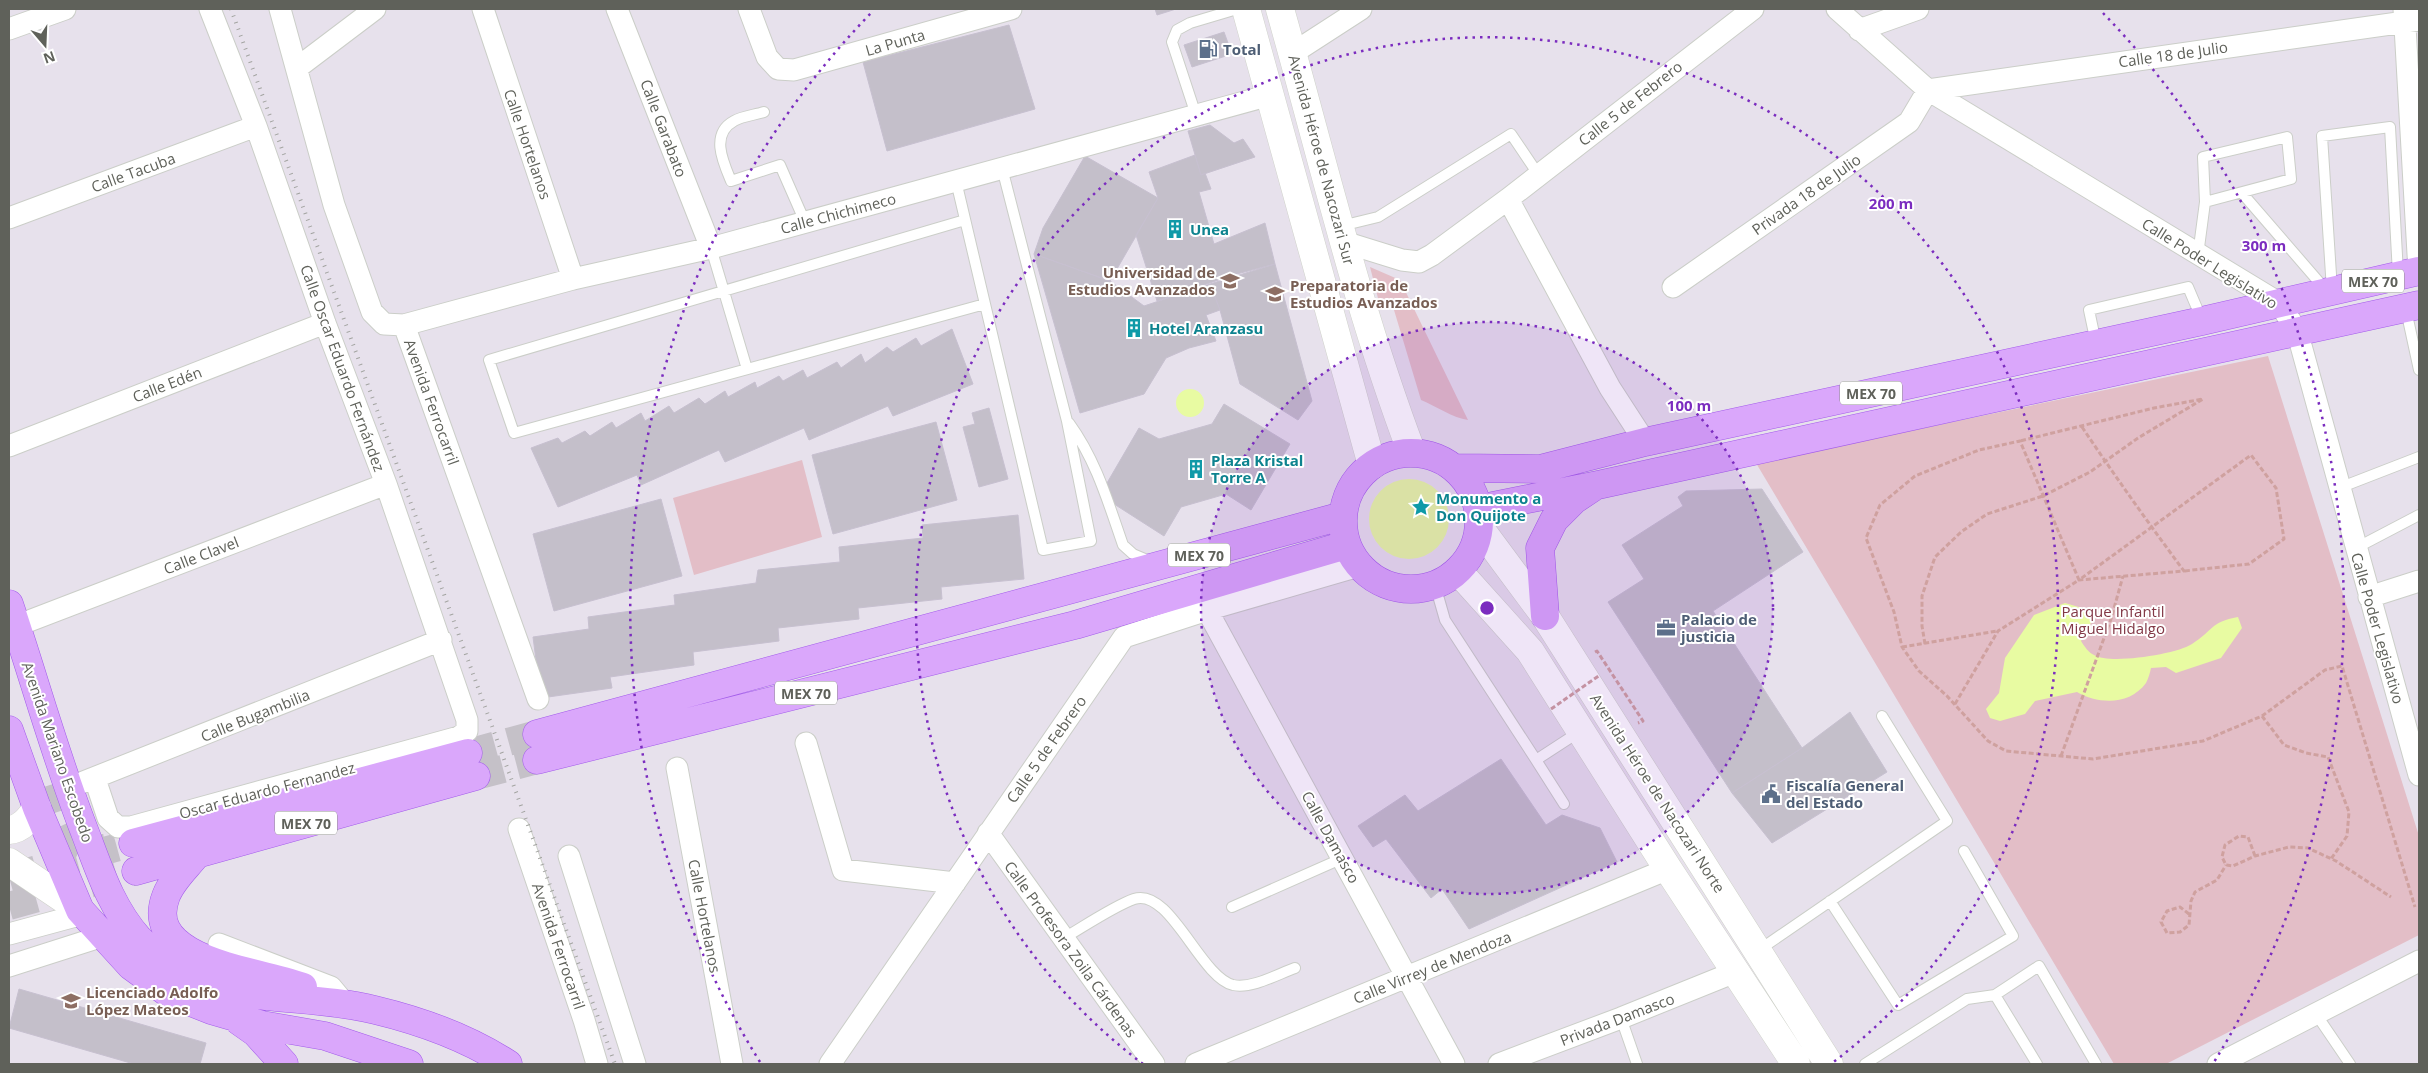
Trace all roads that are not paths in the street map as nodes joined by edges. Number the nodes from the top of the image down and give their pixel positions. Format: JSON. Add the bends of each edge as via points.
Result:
{"nodes":[{"id":1,"x":65,"y":9,"type":"edge"},
{"id":2,"x":210,"y":9,"type":"edge"},
{"id":3,"x":280,"y":9,"type":"edge"},
{"id":4,"x":483,"y":9,"type":"edge"},
{"id":5,"x":618,"y":9,"type":"edge"},
{"id":6,"x":749,"y":9,"type":"edge"},
{"id":7,"x":1011,"y":9,"type":"edge"},
{"id":8,"x":1237,"y":9,"type":"edge"},
{"id":9,"x":1246,"y":9,"type":"edge"},
{"id":10,"x":1280,"y":9,"type":"edge"},
{"id":11,"x":1361,"y":9,"type":"edge"},
{"id":12,"x":1753,"y":9,"type":"edge"},
{"id":13,"x":1837,"y":9,"type":"edge"},
{"id":14,"x":1918,"y":9,"type":"edge"},
{"id":15,"x":370,"y":11,"type":"edge"},
{"id":16,"x":2409,"y":16,"type":"edge"},
{"id":17,"x":9,"y":29,"type":"edge"},
{"id":18,"x":1859,"y":30,"type":"junction"},
{"id":19,"x":1293,"y":54,"type":"junction"},
{"id":20,"x":297,"y":68,"type":"junction"},
{"id":21,"x":1928,"y":90,"type":"junction"},
{"id":22,"x":1270,"y":95,"type":"junction"},
{"id":23,"x":764,"y":112,"type":"dead end"},
{"id":24,"x":1196,"y":116,"type":"junction"},
{"id":25,"x":256,"y":126,"type":"junction"},
{"id":26,"x":1002,"y":168,"type":"junction"},
{"id":27,"x":1538,"y":174,"type":"junction"},
{"id":28,"x":956,"y":181,"type":"junction"},
{"id":29,"x":2242,"y":194,"type":"junction"},
{"id":30,"x":1508,"y":199,"type":"junction"},
{"id":31,"x":2205,"y":202,"type":"junction"},
{"id":32,"x":9,"y":218,"type":"edge"},
{"id":33,"x":966,"y":220,"type":"junction"},
{"id":34,"x":805,"y":222,"type":"junction"},
{"id":35,"x":1341,"y":235,"type":"junction"},
{"id":36,"x":711,"y":248,"type":"junction"},
{"id":37,"x":2198,"y":254,"type":"junction"},
{"id":38,"x":2412,"y":273,"type":"edge"},
{"id":39,"x":573,"y":279,"type":"junction"},
{"id":40,"x":1673,"y":287,"type":"dead end"},
{"id":41,"x":724,"y":291,"type":"junction"},
{"id":42,"x":2330,"y":291,"type":"junction"},
{"id":43,"x":2279,"y":303,"type":"junction"},
{"id":44,"x":985,"y":304,"type":"junction"},
{"id":45,"x":2413,"y":306,"type":"edge"},
{"id":46,"x":2202,"y":321,"type":"junction"},
{"id":47,"x":325,"y":323,"type":"junction"},
{"id":48,"x":404,"y":325,"type":"junction"},
{"id":49,"x":2297,"y":332,"type":"junction"},
{"id":50,"x":2096,"y":344,"type":"junction"},
{"id":51,"x":747,"y":369,"type":"junction"},
{"id":52,"x":2419,"y":370,"type":"edge"},
{"id":53,"x":1067,"y":420,"type":"junction"},
{"id":54,"x":1645,"y":442,"type":"junction"},
{"id":55,"x":9,"y":446,"type":"edge"},
{"id":56,"x":1412,"y":452,"type":"junction"},
{"id":57,"x":2419,"y":457,"type":"edge"},
{"id":58,"x":1372,"y":464,"type":"junction"},
{"id":59,"x":1455,"y":468,"type":"junction"},
{"id":60,"x":386,"y":484,"type":"junction"},
{"id":61,"x":1598,"y":485,"type":"junction"},
{"id":62,"x":2339,"y":488,"type":"junction"},
{"id":63,"x":2419,"y":515,"type":"edge"},
{"id":64,"x":1342,"y":516,"type":"junction"},
{"id":65,"x":1479,"y":518,"type":"junction"},
{"id":66,"x":2355,"y":548,"type":"junction"},
{"id":67,"x":1353,"y":556,"type":"junction"},
{"id":68,"x":1160,"y":566,"type":"junction"},
{"id":69,"x":1458,"y":571,"type":"junction"},
{"id":70,"x":2419,"y":581,"type":"edge"},
{"id":71,"x":1435,"y":585,"type":"junction"},
{"id":72,"x":2369,"y":597,"type":"junction"},
{"id":73,"x":1207,"y":610,"type":"junction"},
{"id":74,"x":13,"y":615,"type":"edge"},
{"id":75,"x":1545,"y":616,"type":"junction"},
{"id":76,"x":441,"y":640,"type":"junction"},
{"id":77,"x":9,"y":664,"type":"edge"},
{"id":78,"x":538,"y":698,"type":"dead end"},
{"id":79,"x":1882,"y":716,"type":"dead end"},
{"id":80,"x":9,"y":730,"type":"edge"},
{"id":81,"x":1581,"y":731,"type":"junction"},
{"id":82,"x":806,"y":743,"type":"dead end"},
{"id":83,"x":470,"y":753,"type":"junction"},
{"id":84,"x":1536,"y":760,"type":"junction"},
{"id":85,"x":677,"y":768,"type":"dead end"},
{"id":86,"x":2419,"y":775,"type":"edge"},
{"id":87,"x":95,"y":779,"type":"junction"},
{"id":88,"x":51,"y":794,"type":"junction"},
{"id":89,"x":1564,"y":804,"type":"dead end"},
{"id":90,"x":519,"y":829,"type":"dead end"},
{"id":91,"x":9,"y":830,"type":"edge"},
{"id":92,"x":988,"y":833,"type":"junction"},
{"id":93,"x":133,"y":843,"type":"tunnel mouth"},
{"id":94,"x":1964,"y":851,"type":"dead end"},
{"id":95,"x":197,"y":854,"type":"junction"},
{"id":96,"x":568,"y":856,"type":"dead end"},
{"id":97,"x":1343,"y":858,"type":"junction"},
{"id":98,"x":9,"y":862,"type":"edge"},
{"id":99,"x":1668,"y":869,"type":"junction"},
{"id":100,"x":136,"y":871,"type":"tunnel mouth"},
{"id":101,"x":955,"y":883,"type":"junction"},
{"id":102,"x":1830,"y":901,"type":"junction"},
{"id":103,"x":1232,"y":908,"type":"dead end"},
{"id":104,"x":81,"y":912,"type":"junction"},
{"id":105,"x":9,"y":934,"type":"edge"},
{"id":106,"x":103,"y":936,"type":"junction"},
{"id":107,"x":1064,"y":938,"type":"junction"},
{"id":108,"x":219,"y":944,"type":"dead end"},
{"id":109,"x":1758,"y":951,"type":"junction"},
{"id":110,"x":2419,"y":961,"type":"edge"},
{"id":111,"x":9,"y":966,"type":"edge"},
{"id":112,"x":1295,"y":968,"type":"dead end"},
{"id":113,"x":1735,"y":972,"type":"junction"},
{"id":114,"x":1407,"y":977,"type":"junction"},
{"id":115,"x":1994,"y":995,"type":"junction"},
{"id":116,"x":341,"y":1005,"type":"junction"},
{"id":117,"x":2316,"y":1014,"type":"junction"},
{"id":118,"x":232,"y":1016,"type":"junction"},
{"id":119,"x":1621,"y":1018,"type":"junction"},
{"id":120,"x":422,"y":1024,"type":"junction"},
{"id":121,"x":359,"y":1055,"type":"edge"},
{"id":122,"x":284,"y":1064,"type":"edge"},
{"id":123,"x":409,"y":1064,"type":"edge"},
{"id":124,"x":509,"y":1064,"type":"edge"},
{"id":125,"x":596,"y":1064,"type":"edge"},
{"id":126,"x":635,"y":1064,"type":"edge"},
{"id":127,"x":732,"y":1064,"type":"edge"},
{"id":128,"x":830,"y":1064,"type":"edge"},
{"id":129,"x":1154,"y":1064,"type":"edge"},
{"id":130,"x":1196,"y":1064,"type":"edge"},
{"id":131,"x":1454,"y":1064,"type":"edge"},
{"id":132,"x":1498,"y":1064,"type":"edge"},
{"id":133,"x":1637,"y":1064,"type":"edge"},
{"id":134,"x":1796,"y":1064,"type":"edge"},
{"id":135,"x":1829,"y":1064,"type":"edge"},
{"id":136,"x":1865,"y":1064,"type":"edge"},
{"id":137,"x":2037,"y":1064,"type":"edge"},
{"id":138,"x":2096,"y":1064,"type":"edge"},
{"id":139,"x":2218,"y":1064,"type":"edge"},
{"id":140,"x":2350,"y":1064,"type":"edge"}],
"edges":[{"from":1,"to":17,"type":"street"},
{"from":2,"to":25,"type":"street","name":"Calle Oscar Eduardo Fernández"},
{"from":3,"to":20,"type":"street","name":"Avenida Ferrocarril"},
{"from":4,"to":39,"type":"street","name":"Calle Hortelanos"},
{"from":5,"to":36,"type":"street","name":"Calle Garabato"},
{"from":6,"to":7,"type":"street","name":"La Punta","via":[[767,57],[778,69],[794,70]]},
{"from":8,"to":24,"type":"lane","via":[[1190,23],[1177,30],[1172,42]]},
{"from":9,"to":22,"type":"main road"},
{"from":10,"to":19,"type":"main road","name":"Avenida Héroe de Nacozari Sur"},
{"from":11,"to":19,"type":"street"},
{"from":12,"to":27,"type":"street","name":"Calle 5 de Febrero"},
{"from":13,"to":18,"type":"street","name":"Calle Poder Legislativo"},
{"from":14,"to":18,"type":"street"},
{"from":15,"to":20,"type":"street"},
{"from":16,"to":21,"type":"street","name":"Calle 18 de Julio"},
{"from":16,"to":38,"type":"street"},
{"from":18,"to":21,"type":"street","name":"Calle Poder Legislativo"},
{"from":19,"to":35,"type":"main road","name":"Avenida Héroe de Nacozari Sur"},
{"from":20,"to":48,"type":"street","name":"Avenida Ferrocarril","via":[[334,205],[372,312],[384,324]]},
{"from":21,"to":37,"type":"street","name":"Calle Poder Legislativo"},
{"from":21,"to":40,"type":"street","name":"Privada 18 de Julio","via":[[1909,122]]},
{"from":22,"to":24,"type":"street","name":"Calle Chichimeco"},
{"from":22,"to":58,"type":"main road"},
{"from":23,"to":34,"type":"lane","via":[[733,121],[722,134],[719,147],[725,166],[731,180],[780,166]]},
{"from":24,"to":26,"type":"street","name":"Calle Chichimeco"},
{"from":25,"to":32,"type":"street","name":"Calle Tacuba"},
{"from":25,"to":47,"type":"street","name":"Calle Oscar Eduardo Fernández"},
{"from":26,"to":28,"type":"street","name":"Calle Chichimeco"},
{"from":26,"to":53,"type":"lane"},
{"from":27,"to":30,"type":"street","name":"Calle 5 de Febrero"},
{"from":27,"to":35,"type":"lane","via":[[1511,134],[1378,217]]},
{"from":28,"to":33,"type":"lane"},
{"from":28,"to":34,"type":"street","name":"Calle Chichimeco"},
{"from":29,"to":31,"type":"lane"},
{"from":29,"to":31,"type":"lane","via":[[2291,179],[2287,138],[2203,157]]},
{"from":29,"to":42,"type":"lane"},
{"from":30,"to":35,"type":"street","name":"Calle 5 de Febrero","via":[[1419,262],[1402,260]]},
{"from":30,"to":54,"type":"street","via":[[1610,388]]},
{"from":31,"to":37,"type":"lane"},
{"from":33,"to":41,"type":"lane"},
{"from":33,"to":44,"type":"lane"},
{"from":34,"to":36,"type":"street","name":"Calle Chichimeco"},
{"from":35,"to":56,"type":"main road","name":"Avenida Héroe de Nacozari Sur"},
{"from":36,"to":39,"type":"street","name":"Calle Chichimeco"},
{"from":36,"to":41,"type":"lane"},
{"from":37,"to":43,"type":"street","name":"Calle Poder Legislativo"},
{"from":38,"to":42,"type":"main road","number":"MEX 70"},
{"from":38,"to":42,"type":"lane","via":[[2390,127],[2322,136]]},
{"from":39,"to":48,"type":"street","name":"Calle Chichimeco"},
{"from":41,"to":51,"type":"lane"},
{"from":41,"to":51,"type":"lane","via":[[489,360],[514,433]]},
{"from":42,"to":43,"type":"main road","number":"MEX 70"},
{"from":43,"to":46,"type":"main road","number":"MEX 70"},
{"from":43,"to":49,"type":"street","name":"Calle Poder Legislativo"},
{"from":44,"to":51,"type":"lane"},
{"from":44,"to":53,"type":"lane","via":[[1043,550],[1091,541]]},
{"from":45,"to":49,"type":"main road","number":"MEX 70"},
{"from":45,"to":52,"type":"lane"},
{"from":46,"to":50,"type":"main road","number":"MEX 70"},
{"from":46,"to":50,"type":"lane","via":[[2188,287],[2089,310]]},
{"from":47,"to":55,"type":"street","name":"Calle Edén"},
{"from":47,"to":60,"type":"street","name":"Calle Oscar Eduardo Fernández"},
{"from":48,"to":78,"type":"street","name":"Avenida Ferrocarril"},
{"from":49,"to":61,"type":"main road","number":"MEX 70"},
{"from":49,"to":62,"type":"street","name":"Calle Poder Legislativo"},
{"from":50,"to":54,"type":"main road","number":"MEX 70"},
{"from":53,"to":68,"type":"lane","via":[[1094,463],[1123,545],[1133,554]]},
{"from":54,"to":59,"type":"main road","number":"MEX 70","via":[[1540,469]]},
{"from":56,"to":58,"type":"main road","number":"MEX 70","via":[[1389,456]]},
{"from":56,"to":59,"type":"main road","number":"MEX 70","via":[[1434,457]]},
{"from":57,"to":62,"type":"lane"},
{"from":58,"to":64,"type":"main road","number":"MEX 70","via":[[1353,483],[1344,502]]},
{"from":59,"to":65,"type":"main road","number":"MEX 70","via":[[1469,485]]},
{"from":60,"to":74,"type":"street","name":"Calle Clavel"},
{"from":60,"to":76,"type":"street","name":"Calle Oscar Eduardo Fernández"},
{"from":61,"to":65,"type":"main road","number":"MEX 70"},
{"from":61,"to":75,"type":"main road","via":[[1574,500],[1554,520],[1540,548]]},
{"from":62,"to":66,"type":"street","name":"Calle Poder Legislativo"},
{"from":63,"to":66,"type":"lane"},
{"from":64,"to":67,"type":"main road","number":"MEX 70"},
{"from":64,"to":68,"type":"main road","number":"MEX 70"},
{"from":65,"to":69,"type":"main road","via":[[1474,549]]},
{"from":65,"to":75,"type":"main road","name":"Avenida Héroe de Nacozari Norte"},
{"from":66,"to":72,"type":"street","name":"Calle Poder Legislativo"},
{"from":67,"to":68,"type":"main road","number":"MEX 70","via":[[1075,625],[537,747]]},
{"from":67,"to":71,"type":"main road","via":[[1379,582],[1408,590]]},
{"from":67,"to":73,"type":"street","name":"Calle 5 de Febrero"},
{"from":69,"to":71,"type":"main road"},
{"from":69,"to":81,"type":"main road","name":"Avenida Héroe de Nacozari Norte","via":[[1530,650]]},
{"from":70,"to":72,"type":"street"},
{"from":71,"to":84,"type":"lane","via":[[1444,620]]},
{"from":72,"to":86,"type":"street","name":"Calle Poder Legislativo"},
{"from":73,"to":92,"type":"street","name":"Calle 5 de Febrero","via":[[1124,637]]},
{"from":73,"to":97,"type":"street","name":"Calle Damasco"},
{"from":74,"to":88,"type":"main road","name":"Avenida Mariano Escobedo"},
{"from":75,"to":109,"type":"main road","name":"Avenida Héroe de Nacozari Norte"},
{"from":76,"to":83,"type":"street","name":"Calle Oscar Eduardo Fernández","via":[[467,720]]},
{"from":76,"to":87,"type":"street","name":"Calle Bugambilia"},
{"from":77,"to":88,"type":"main road"},
{"from":79,"to":102,"type":"lane","via":[[1947,821]]},
{"from":80,"to":88,"type":"main road","name":"Avenida Mariano Escobedo"},
{"from":81,"to":84,"type":"lane"},
{"from":81,"to":99,"type":"main road","name":"Avenida Héroe de Nacozari Norte"},
{"from":82,"to":101,"type":"street","via":[[843,870]]},
{"from":83,"to":87,"type":"street","name":"Oscar Eduardo Fernandez","via":[[459,737],[131,828],[118,827],[108,818]]},
{"from":83,"to":93,"type":"main road","number":"MEX 70"},
{"from":83,"to":95,"type":"main road","number":"MEX 70"},
{"from":84,"to":89,"type":"lane"},
{"from":85,"to":127,"type":"street","name":"Calle Hortelanos"},
{"from":87,"to":88,"type":"street","name":"Calle Bugambilia"},
{"from":88,"to":91,"type":"main road","via":[[27,821]]},
{"from":88,"to":104,"type":"main road","name":"Avenida Mariano Escobedo"},
{"from":88,"to":116,"type":"main road","name":"Avenida Mariano Escobedo","via":[[110,898],[140,939],[172,964],[214,983],[263,996]]},
{"from":90,"to":125,"type":"street","name":"Avenida Ferrocarril"},
{"from":92,"to":101,"type":"street","name":"Calle 5 de Febrero"},
{"from":92,"to":107,"type":"street","name":"Calle Profesora Zoila Cárdenas"},
{"from":94,"to":102,"type":"lane","via":[[2013,936],[1898,1005]]},
{"from":95,"to":100,"type":"main road","number":"MEX 70"},
{"from":95,"to":116,"type":"main road","via":[[166,896],[162,913],[164,927],[171,938],[203,958],[293,983]]},
{"from":96,"to":126,"type":"street"},
{"from":97,"to":103,"type":"lane"},
{"from":97,"to":114,"type":"street","name":"Calle Damasco"},
{"from":98,"to":104,"type":"main road"},
{"from":99,"to":113,"type":"main road","name":"Avenida Héroe de Nacozari Norte"},
{"from":99,"to":114,"type":"street","name":"Calle Virrey de Mendoza"},
{"from":101,"to":128,"type":"street","name":"Calle 5 de Febrero"},
{"from":102,"to":109,"type":"lane"},
{"from":104,"to":105,"type":"street"},
{"from":104,"to":106,"type":"main road","name":"Avenida Mariano Escobedo"},
{"from":106,"to":111,"type":"street"},
{"from":106,"to":118,"type":"main road","name":"Avenida Mariano Escobedo","via":[[131,966],[168,993]]},
{"from":107,"to":112,"type":"lane","via":[[1135,898],[1152,900],[1220,978],[1234,985],[1250,984]]},
{"from":107,"to":129,"type":"street","name":"Calle Profesora Zoila Cárdenas"},
{"from":108,"to":116,"type":"street","via":[[331,987]]},
{"from":109,"to":135,"type":"main road","name":"Avenida Héroe de Nacozari Norte"},
{"from":110,"to":117,"type":"street"},
{"from":113,"to":119,"type":"street","name":"Privada Damasco"},
{"from":113,"to":134,"type":"main road","name":"Avenida Héroe de Nacozari Norte"},
{"from":114,"to":130,"type":"street","name":"Calle Virrey de Mendoza"},
{"from":114,"to":131,"type":"street","name":"Calle Damasco"},
{"from":115,"to":136,"type":"lane","via":[[1967,999]]},
{"from":115,"to":137,"type":"lane"},
{"from":115,"to":138,"type":"lane","via":[[2039,966]]},
{"from":116,"to":120,"type":"main road","via":[[374,1010]]},
{"from":117,"to":139,"type":"street"},
{"from":117,"to":140,"type":"lane"},
{"from":118,"to":121,"type":"main road","via":[[325,1036]]},
{"from":118,"to":122,"type":"main road","via":[[256,1033]]},
{"from":119,"to":132,"type":"street","name":"Privada Damasco"},
{"from":119,"to":133,"type":"lane"},
{"from":120,"to":121,"type":"main road","via":[[399,1025]]},
{"from":120,"to":124,"type":"main road","via":[[473,1043]]},
{"from":121,"to":123,"type":"main road"}]}
